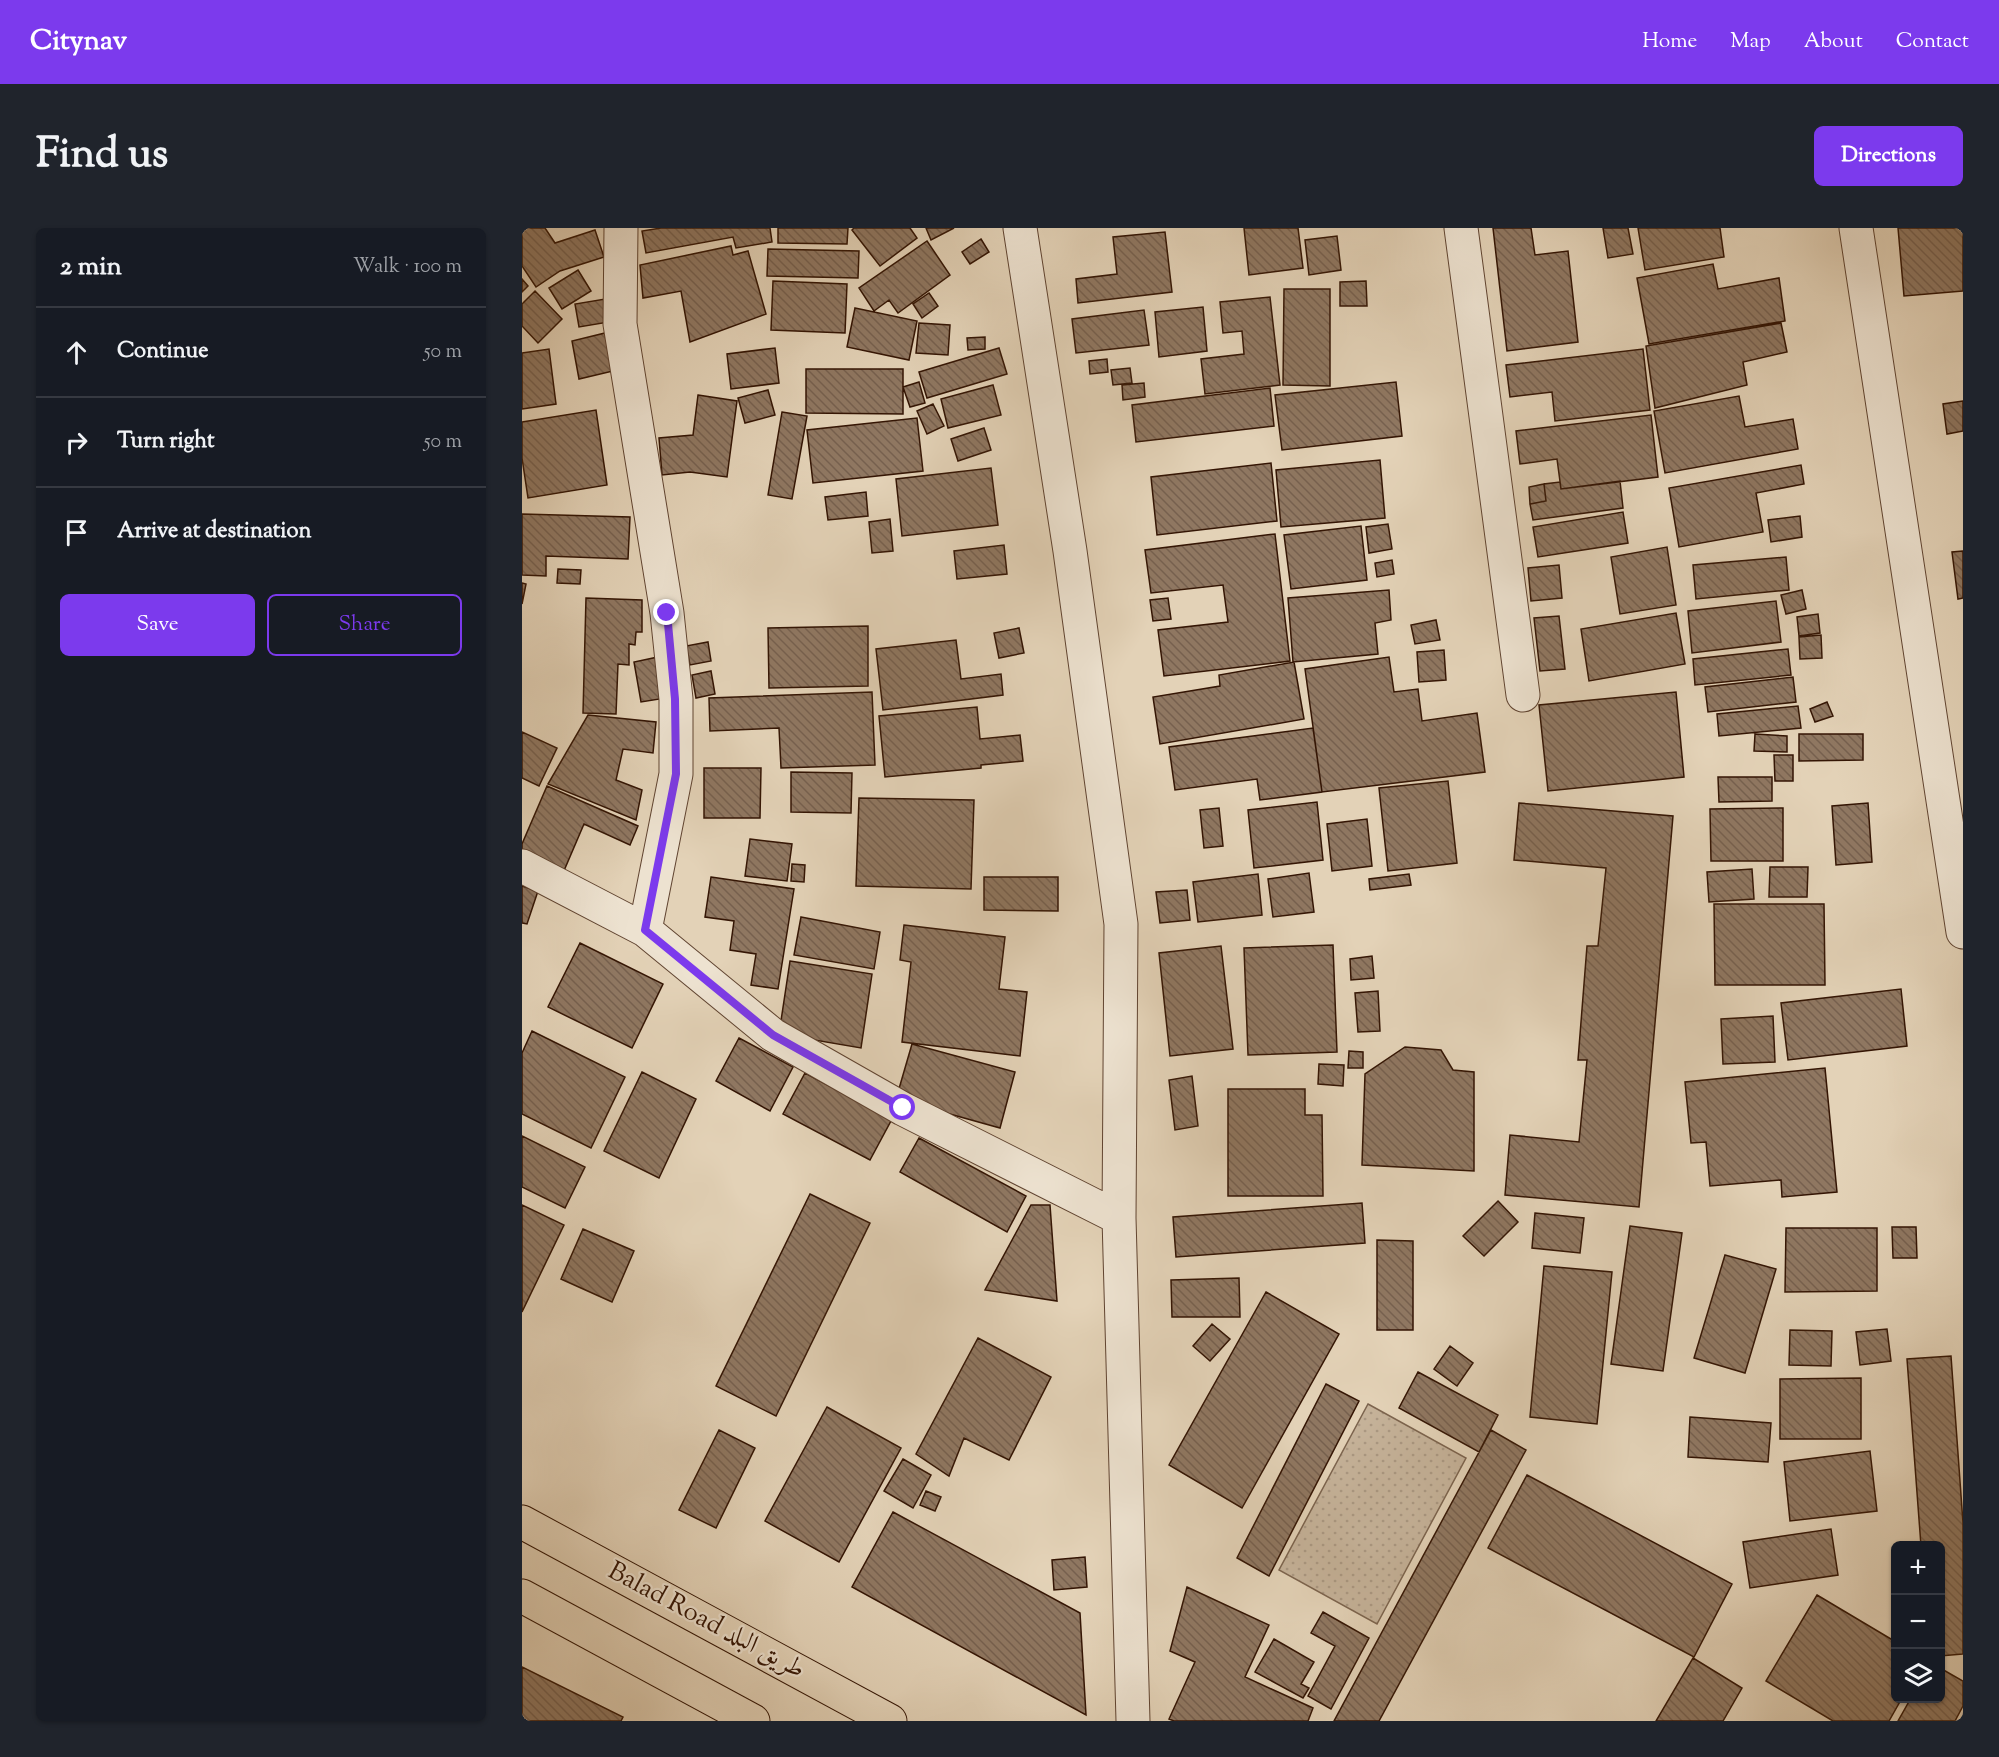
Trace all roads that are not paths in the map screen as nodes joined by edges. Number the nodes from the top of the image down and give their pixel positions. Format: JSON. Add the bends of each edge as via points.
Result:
{"nodes":[{"id":1,"x":621,"y":228,"type":"edge"},
{"id":2,"x":1020,"y":228,"type":"edge"},
{"id":3,"x":1461,"y":228,"type":"edge"},
{"id":4,"x":1856,"y":228,"type":"edge"},
{"id":5,"x":1523,"y":695,"type":"dead end"},
{"id":6,"x":522,"y":866,"type":"edge"},
{"id":7,"x":645,"y":930,"type":"junction"},
{"id":8,"x":1963,"y":932,"type":"edge"},
{"id":9,"x":1119,"y":1218,"type":"junction"},
{"id":10,"x":522,"y":1522,"type":"edge"},
{"id":11,"x":522,"y":1596,"type":"edge"},
{"id":12,"x":753,"y":1721,"type":"edge"},
{"id":13,"x":890,"y":1721,"type":"edge"},
{"id":14,"x":1133,"y":1721,"type":"edge"}],
"edges":[{"from":1,"to":7,"type":"street","via":[[620,324],[667,613],[675,699],[676,774]]},
{"from":2,"to":9,"type":"street","via":[[1071,551],[1121,924]]},
{"from":3,"to":5,"type":"street"},
{"from":4,"to":8,"type":"street"},
{"from":6,"to":7,"type":"street"},
{"from":7,"to":9,"type":"street","via":[[773,1035],[903,1108]]},
{"from":9,"to":14,"type":"street"},
{"from":10,"to":13,"type":"highway","name":"Balad Road طريق البلد"},
{"from":11,"to":12,"type":"highway"}]}
